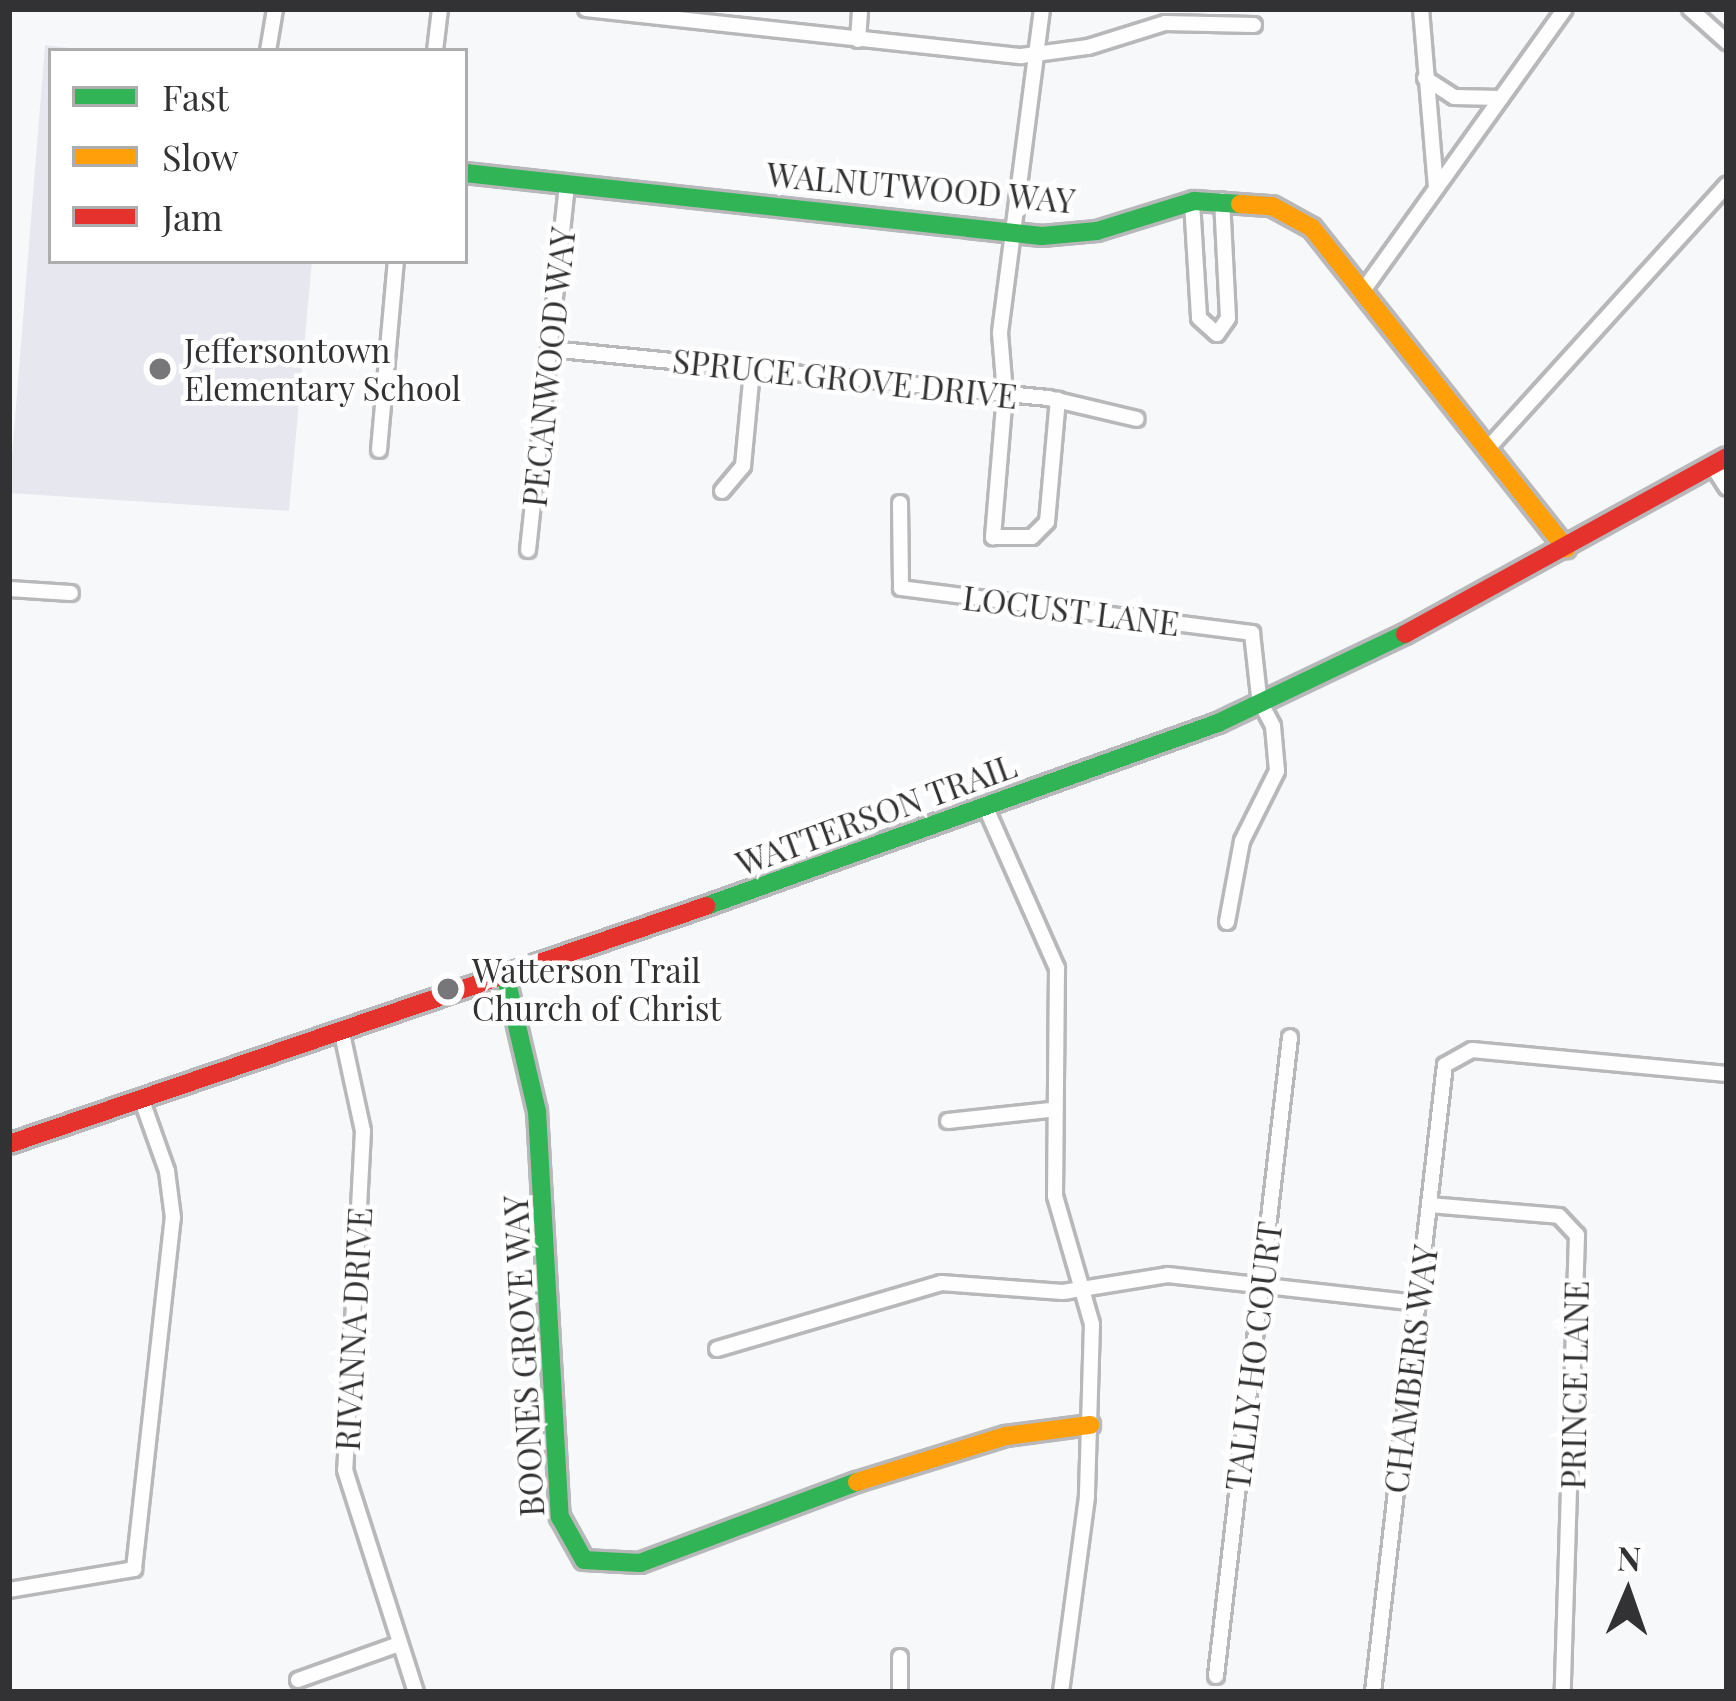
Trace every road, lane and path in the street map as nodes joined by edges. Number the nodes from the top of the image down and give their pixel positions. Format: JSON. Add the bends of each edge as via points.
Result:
{"nodes":[{"id":1,"x":275,"y":9,"type":"edge"},
{"id":2,"x":440,"y":9,"type":"edge"},
{"id":3,"x":586,"y":9,"type":"edge"},
{"id":4,"x":860,"y":9,"type":"edge"},
{"id":5,"x":1042,"y":9,"type":"edge"},
{"id":6,"x":1420,"y":9,"type":"edge"},
{"id":7,"x":1565,"y":9,"type":"edge"},
{"id":8,"x":1690,"y":9,"type":"edge"},
{"id":9,"x":681,"y":16,"type":"edge"},
{"id":10,"x":1254,"y":25,"type":"dead end"},
{"id":11,"x":858,"y":40,"type":"junction"},
{"id":12,"x":1727,"y":42,"type":"edge"},
{"id":13,"x":268,"y":48,"type":"edge"},
{"id":14,"x":435,"y":48,"type":"edge"},
{"id":15,"x":1036,"y":55,"type":"junction"},
{"id":16,"x":1425,"y":78,"type":"junction"},
{"id":17,"x":1501,"y":98,"type":"junction"},
{"id":18,"x":468,"y":173,"type":"edge"},
{"id":19,"x":568,"y":183,"type":"junction"},
{"id":20,"x":1727,"y":185,"type":"edge"},
{"id":21,"x":1436,"y":188,"type":"junction"},
{"id":22,"x":1222,"y":200,"type":"junction"},
{"id":23,"x":1192,"y":202,"type":"junction"},
{"id":24,"x":1016,"y":232,"type":"junction"},
{"id":25,"x":396,"y":264,"type":"edge"},
{"id":26,"x":1365,"y":288,"type":"junction"},
{"id":27,"x":550,"y":349,"type":"junction"},
{"id":28,"x":752,"y":370,"type":"junction"},
{"id":29,"x":1005,"y":394,"type":"junction"},
{"id":30,"x":1058,"y":399,"type":"junction"},
{"id":31,"x":1137,"y":418,"type":"dead end"},
{"id":32,"x":1490,"y":446,"type":"junction"},
{"id":33,"x":379,"y":450,"type":"dead end"},
{"id":34,"x":1720,"y":461,"type":"edge"},
{"id":35,"x":1727,"y":488,"type":"edge"},
{"id":36,"x":722,"y":491,"type":"dead end"},
{"id":37,"x":900,"y":503,"type":"dead end"},
{"id":38,"x":1566,"y":548,"type":"junction"},
{"id":39,"x":528,"y":550,"type":"dead end"},
{"id":40,"x":9,"y":589,"type":"edge"},
{"id":41,"x":70,"y":593,"type":"dead end"},
{"id":42,"x":1261,"y":705,"type":"junction"},
{"id":43,"x":986,"y":808,"type":"junction"},
{"id":44,"x":1227,"y":922,"type":"dead end"},
{"id":45,"x":505,"y":974,"type":"junction"},
{"id":46,"x":341,"y":1029,"type":"junction"},
{"id":47,"x":1290,"y":1037,"type":"dead end"},
{"id":48,"x":1727,"y":1074,"type":"edge"},
{"id":49,"x":140,"y":1098,"type":"junction"},
{"id":50,"x":1050,"y":1110,"type":"junction"},
{"id":51,"x":948,"y":1121,"type":"dead end"},
{"id":52,"x":9,"y":1144,"type":"edge"},
{"id":53,"x":1429,"y":1205,"type":"junction"},
{"id":54,"x":1261,"y":1284,"type":"junction"},
{"id":55,"x":1086,"y":1288,"type":"junction"},
{"id":56,"x":1418,"y":1303,"type":"junction"},
{"id":57,"x":717,"y":1349,"type":"dead end"},
{"id":58,"x":1090,"y":1425,"type":"junction"},
{"id":59,"x":9,"y":1590,"type":"edge"},
{"id":60,"x":399,"y":1644,"type":"junction"},
{"id":61,"x":900,"y":1657,"type":"dead end"},
{"id":62,"x":1216,"y":1676,"type":"dead end"},
{"id":63,"x":298,"y":1680,"type":"dead end"},
{"id":64,"x":416,"y":1692,"type":"edge"},
{"id":65,"x":900,"y":1692,"type":"edge"},
{"id":66,"x":1061,"y":1692,"type":"edge"},
{"id":67,"x":1373,"y":1692,"type":"edge"},
{"id":68,"x":1563,"y":1692,"type":"edge"}],
"edges":[{"from":1,"to":13,"type":"street"},
{"from":2,"to":14,"type":"street"},
{"from":3,"to":9,"type":"street"},
{"from":4,"to":11,"type":"street"},
{"from":5,"to":15,"type":"street"},
{"from":6,"to":16,"type":"street"},
{"from":7,"to":17,"type":"street"},
{"from":8,"to":12,"type":"street"},
{"from":9,"to":11,"type":"street"},
{"from":10,"to":15,"type":"street","via":[[1165,23]]},
{"from":11,"to":15,"type":"street"},
{"from":15,"to":24,"type":"street"},
{"from":16,"to":17,"type":"street","via":[[1466,100]]},
{"from":16,"to":21,"type":"street"},
{"from":17,"to":21,"type":"street"},
{"from":18,"to":19,"type":"street","name":"WALNUTWOOD WAY"},
{"from":19,"to":24,"type":"street","name":"WALNUTWOOD WAY"},
{"from":19,"to":27,"type":"street","name":"PECANWOOD WAY"},
{"from":20,"to":32,"type":"street"},
{"from":21,"to":26,"type":"street"},
{"from":22,"to":23,"type":"street","name":"WALNUTWOOD WAY"},
{"from":22,"to":23,"type":"street","via":[[1228,318],[1217,334],[1199,318]]},
{"from":22,"to":26,"type":"street","name":"WALNUTWOOD WAY","via":[[1299,218]]},
{"from":23,"to":24,"type":"street","name":"WALNUTWOOD WAY","via":[[1082,235]]},
{"from":24,"to":29,"type":"street","via":[[1000,333]]},
{"from":25,"to":33,"type":"street"},
{"from":26,"to":32,"type":"street","name":"WALNUTWOOD WAY"},
{"from":27,"to":28,"type":"street","name":"SPRUCE GROVE DRIVE"},
{"from":27,"to":39,"type":"street","name":"PECANWOOD WAY"},
{"from":28,"to":29,"type":"street","name":"SPRUCE GROVE DRIVE"},
{"from":28,"to":36,"type":"street","via":[[743,466]]},
{"from":29,"to":30,"type":"street","name":"SPRUCE GROVE DRIVE"},
{"from":29,"to":30,"type":"street","via":[[993,537],[1043,531]]},
{"from":30,"to":31,"type":"street","name":"SPRUCE GROVE DRIVE"},
{"from":32,"to":38,"type":"street","name":"WALNUTWOOD WAY"},
{"from":34,"to":35,"type":"street"},
{"from":34,"to":38,"type":"street","name":"WATTERSON TRAIL"},
{"from":37,"to":42,"type":"street","name":"LOCUST LANE","via":[[901,588],[1252,633]]},
{"from":38,"to":42,"type":"street","name":"WATTERSON TRAIL"},
{"from":40,"to":41,"type":"street"},
{"from":42,"to":43,"type":"street","name":"WATTERSON TRAIL"},
{"from":42,"to":44,"type":"street","via":[[1277,744],[1277,771],[1243,841]]},
{"from":43,"to":45,"type":"street","name":"WATTERSON TRAIL"},
{"from":43,"to":50,"type":"street","via":[[1058,968]]},
{"from":45,"to":46,"type":"street","name":"WATTERSON TRAIL"},
{"from":45,"to":58,"type":"street","name":"BOONES GROVE WAY","via":[[537,1111],[560,1517],[584,1560],[640,1563],[774,1507],[1006,1436]]},
{"from":46,"to":49,"type":"street","name":"WATTERSON TRAIL"},
{"from":46,"to":60,"type":"street","name":"RIVANNA DRIVE","via":[[363,1146],[345,1470]]},
{"from":47,"to":54,"type":"street","name":"TALLY HO COURT"},
{"from":48,"to":53,"type":"street","name":"CHAMBERS WAY","via":[[1458,1052],[1444,1072]]},
{"from":49,"to":52,"type":"street","name":"WATTERSON TRAIL"},
{"from":49,"to":59,"type":"street","via":[[167,1171],[173,1218],[134,1568]]},
{"from":50,"to":51,"type":"street"},
{"from":50,"to":55,"type":"street","via":[[1054,1196]]},
{"from":53,"to":56,"type":"street","name":"CHAMBERS WAY"},
{"from":53,"to":68,"type":"street","name":"PRINCE LANE","via":[[1559,1216],[1577,1235]]},
{"from":54,"to":55,"type":"street","via":[[1168,1275]]},
{"from":54,"to":56,"type":"street"},
{"from":54,"to":62,"type":"street","name":"TALLY HO COURT"},
{"from":55,"to":57,"type":"street","via":[[941,1283]]},
{"from":55,"to":58,"type":"street"},
{"from":56,"to":67,"type":"street","name":"CHAMBERS WAY"},
{"from":58,"to":66,"type":"street"},
{"from":60,"to":63,"type":"street"},
{"from":60,"to":64,"type":"street","name":"RIVANNA DRIVE"},
{"from":61,"to":65,"type":"street"}]}
